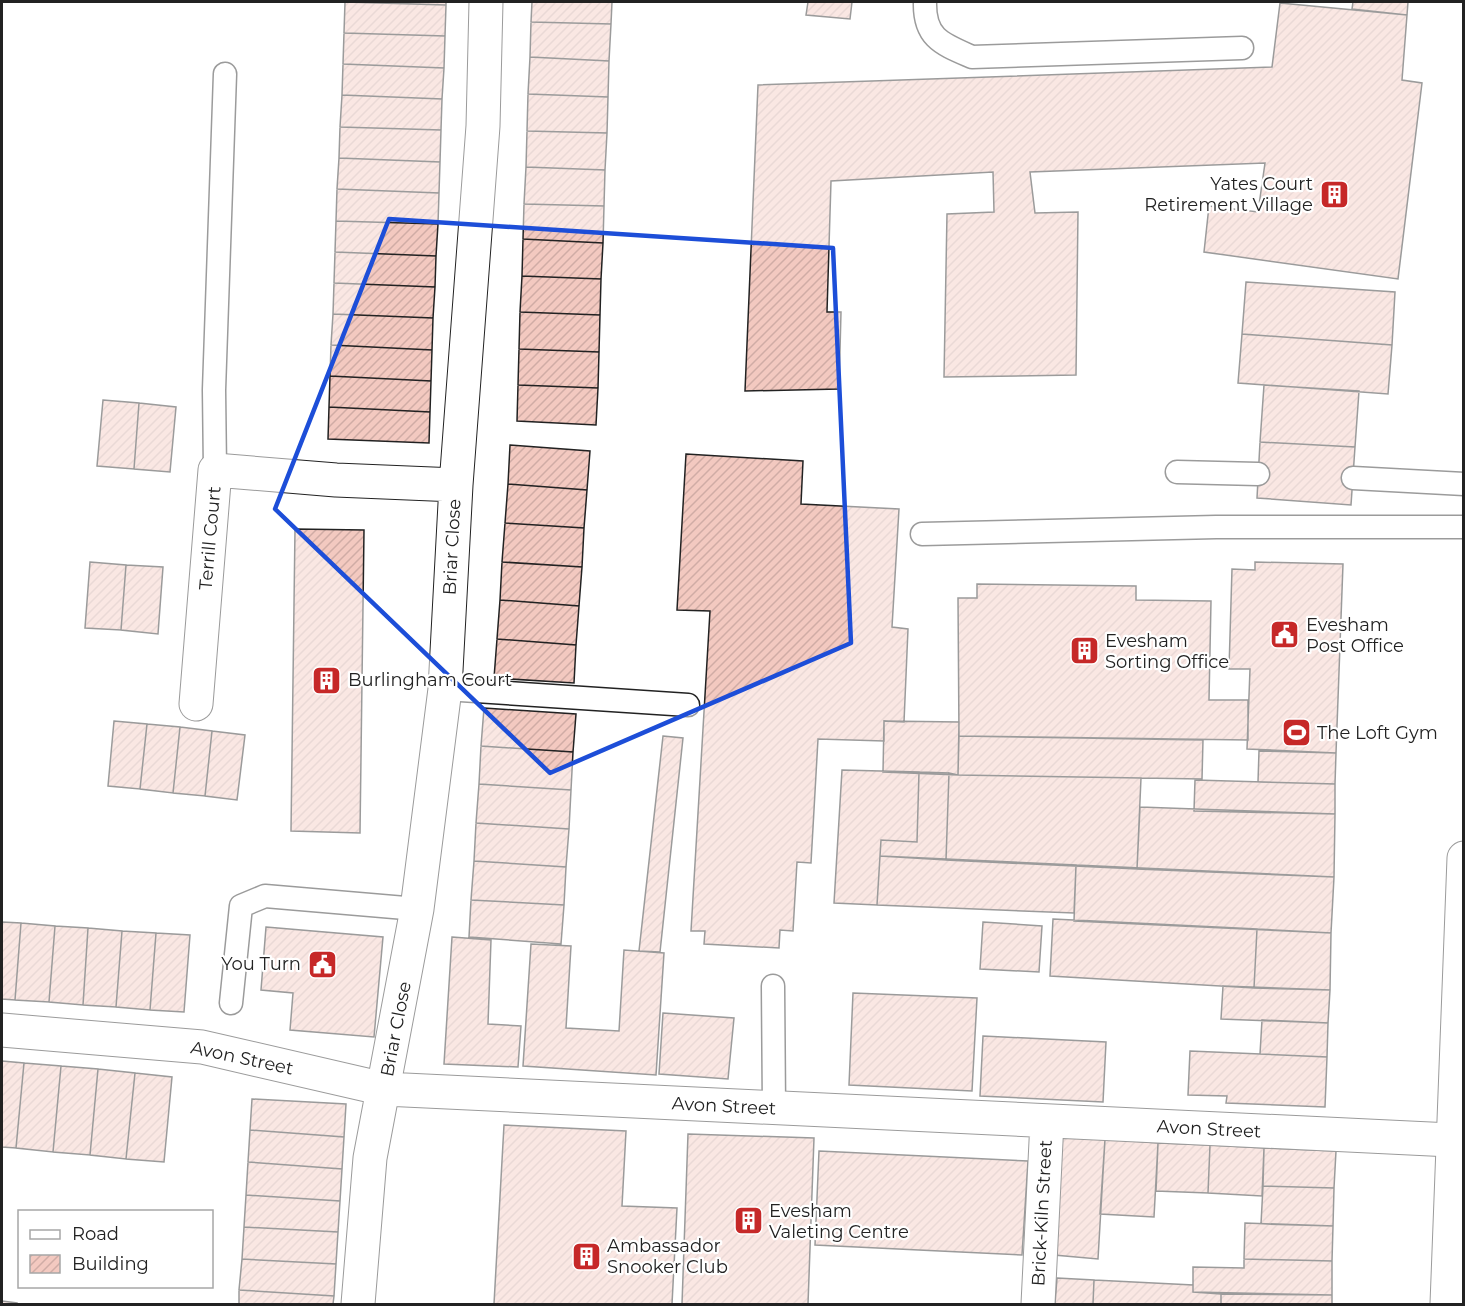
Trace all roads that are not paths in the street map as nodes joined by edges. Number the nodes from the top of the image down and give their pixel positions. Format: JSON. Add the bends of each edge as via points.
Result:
{"nodes":[{"id":1,"x":486,"y":2,"type":"edge"},
{"id":2,"x":925,"y":2,"type":"edge"},
{"id":3,"x":1242,"y":48,"type":"dead end"},
{"id":4,"x":225,"y":74,"type":"dead end"},
{"id":5,"x":215,"y":470,"type":"junction"},
{"id":6,"x":1177,"y":472,"type":"dead end"},
{"id":7,"x":1258,"y":474,"type":"dead end"},
{"id":8,"x":1353,"y":478,"type":"dead end"},
{"id":9,"x":1464,"y":484,"type":"edge"},
{"id":10,"x":456,"y":485,"type":"junction"},
{"id":11,"x":1464,"y":527,"type":"edge"},
{"id":12,"x":922,"y":534,"type":"dead end"},
{"id":13,"x":445,"y":689,"type":"junction"},
{"id":14,"x":196,"y":704,"type":"dead end"},
{"id":15,"x":688,"y":705,"type":"dead end"},
{"id":16,"x":1464,"y":858,"type":"edge"},
{"id":17,"x":417,"y":909,"type":"junction"},
{"id":18,"x":773,"y":986,"type":"dead end"},
{"id":19,"x":231,"y":1003,"type":"dead end"},
{"id":20,"x":2,"y":1030,"type":"edge"},
{"id":21,"x":384,"y":1089,"type":"junction"},
{"id":22,"x":774,"y":1108,"type":"junction"},
{"id":23,"x":1047,"y":1121,"type":"junction"},
{"id":24,"x":1451,"y":1140,"type":"junction"},
{"id":25,"x":1456,"y":1187,"type":"edge"},
{"id":26,"x":358,"y":1305,"type":"edge"},
{"id":27,"x":1038,"y":1305,"type":"edge"},
{"id":28,"x":1447,"y":1305,"type":"edge"}],
"edges":[{"from":1,"to":10,"type":"street","name":"Briar Close","via":[[483,126]]},
{"from":2,"to":3,"type":"lane","via":[[924,17],[939,43],[972,57]]},
{"from":4,"to":5,"type":"lane","via":[[214,390]]},
{"from":5,"to":10,"type":"street","name":"Terrill Court"},
{"from":5,"to":14,"type":"street","name":"Terrill Court"},
{"from":6,"to":7,"type":"lane"},
{"from":8,"to":9,"type":"lane"},
{"from":10,"to":13,"type":"street","name":"Briar Close"},
{"from":11,"to":12,"type":"lane","via":[[1216,527]]},
{"from":13,"to":15,"type":"lane"},
{"from":13,"to":17,"type":"street","name":"Briar Close"},
{"from":16,"to":24,"type":"street"},
{"from":17,"to":19,"type":"lane","via":[[265,896],[240,906]]},
{"from":17,"to":21,"type":"street","name":"Briar Close"},
{"from":18,"to":22,"type":"lane"},
{"from":20,"to":21,"type":"street","name":"Avon Street","via":[[202,1047]]},
{"from":21,"to":22,"type":"street","name":"Avon Street"},
{"from":21,"to":26,"type":"street","name":"Briar Close","via":[[370,1158]]},
{"from":22,"to":23,"type":"street","name":"Avon Street"},
{"from":23,"to":24,"type":"street","name":"Avon Street"},
{"from":23,"to":27,"type":"street","name":"Brick-Kiln Street"},
{"from":24,"to":25,"type":"street"},
{"from":25,"to":28,"type":"street"}]}
